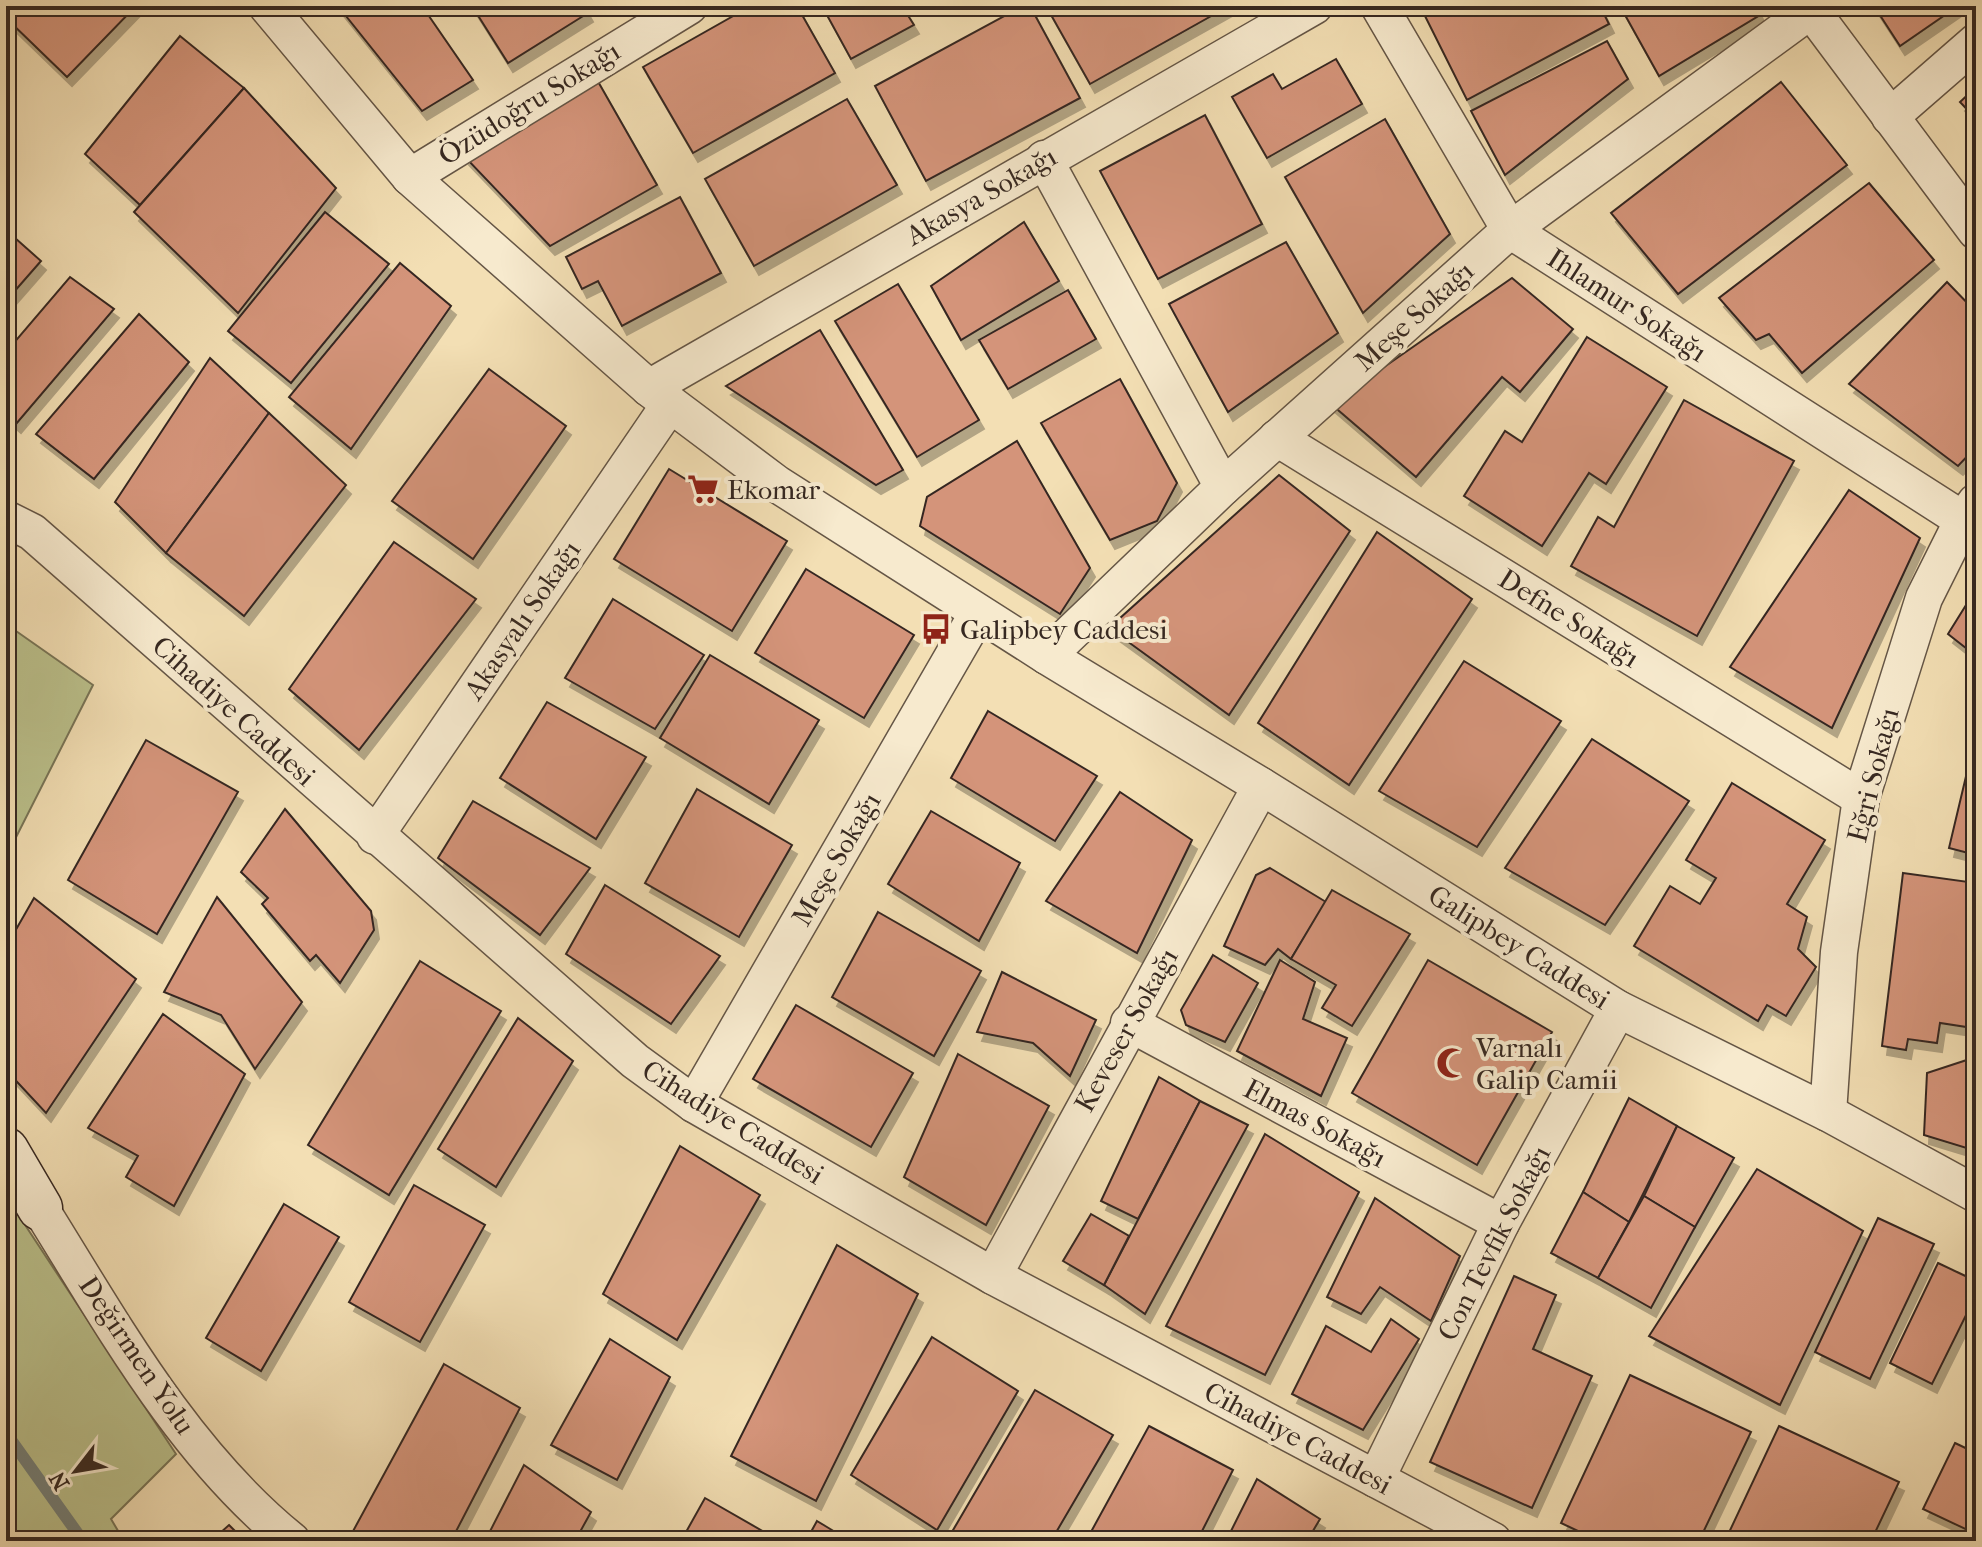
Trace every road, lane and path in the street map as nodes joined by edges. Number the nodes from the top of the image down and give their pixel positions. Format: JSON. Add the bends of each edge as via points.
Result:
{"nodes":[{"id":1,"x":267,"y":6,"type":"edge"},
{"id":2,"x":689,"y":6,"type":"edge"},
{"id":3,"x":1314,"y":6,"type":"edge"},
{"id":4,"x":1379,"y":6,"type":"edge"},
{"id":5,"x":1810,"y":8,"type":"edge"},
{"id":6,"x":640,"y":18,"type":"edge"},
{"id":7,"x":1976,"y":42,"type":"edge"},
{"id":8,"x":1890,"y":117,"type":"junction"},
{"id":9,"x":1044,"y":159,"type":"junction"},
{"id":10,"x":410,"y":177,"type":"junction"},
{"id":11,"x":1510,"y":230,"type":"junction"},
{"id":12,"x":1976,"y":231,"type":"edge"},
{"id":13,"x":660,"y":396,"type":"junction"},
{"id":14,"x":1277,"y":438,"type":"junction"},
{"id":15,"x":1223,"y":487,"type":"junction"},
{"id":16,"x":6,"y":500,"type":"edge"},
{"id":17,"x":1969,"y":511,"type":"edge"},
{"id":18,"x":19,"y":526,"type":"edge"},
{"id":19,"x":978,"y":613,"type":"junction"},
{"id":20,"x":1047,"y":656,"type":"junction"},
{"id":21,"x":1261,"y":786,"type":"junction"},
{"id":22,"x":1861,"y":798,"type":"junction"},
{"id":23,"x":375,"y":836,"type":"junction"},
{"id":24,"x":1618,"y":1009,"type":"junction"},
{"id":25,"x":1129,"y":1023,"type":"junction"},
{"id":26,"x":694,"y":1104,"type":"junction"},
{"id":27,"x":1828,"y":1113,"type":"junction"},
{"id":28,"x":6,"y":1150,"type":"edge"},
{"id":29,"x":1976,"y":1194,"type":"edge"},
{"id":30,"x":23,"y":1197,"type":"edge"},
{"id":31,"x":1501,"y":1223,"type":"junction"},
{"id":32,"x":993,"y":1276,"type":"junction"},
{"id":33,"x":1376,"y":1479,"type":"junction"},
{"id":34,"x":292,"y":1541,"type":"edge"},
{"id":35,"x":1493,"y":1541,"type":"edge"}],
"edges":[{"from":1,"to":10,"type":"street","name":"Galipbey Caddesi"},
{"from":2,"to":6,"type":"street","name":"Özüdoğru Sokağı"},
{"from":3,"to":9,"type":"street","name":"Akasya Sokağı"},
{"from":4,"to":11,"type":"street","name":"Ihlamur Sokağı"},
{"from":5,"to":8,"type":"street"},
{"from":5,"to":11,"type":"street","name":"Meşe Sokağı"},
{"from":6,"to":10,"type":"street","name":"Özüdoğru Sokağı"},
{"from":7,"to":8,"type":"street"},
{"from":8,"to":12,"type":"street"},
{"from":9,"to":13,"type":"street","name":"Akasya Sokağı"},
{"from":9,"to":15,"type":"street"},
{"from":10,"to":13,"type":"street","name":"Galipbey Caddesi"},
{"from":11,"to":14,"type":"street","name":"Meşe Sokağı"},
{"from":11,"to":17,"type":"street","name":"Ihlamur Sokağı"},
{"from":13,"to":19,"type":"street","name":"Galipbey Caddesi","via":[[777,484]]},
{"from":13,"to":23,"type":"street","name":"Akasyalı Sokağı"},
{"from":14,"to":15,"type":"street","name":"Meşe Sokağı"},
{"from":14,"to":22,"type":"street","name":"Defne Sokağı"},
{"from":15,"to":20,"type":"street","name":"Meşe Sokağı"},
{"from":16,"to":18,"type":"street","name":"Cihadiye Caddesi"},
{"from":17,"to":22,"type":"street","name":"Eğri Sokağı","via":[[1924,598]]},
{"from":18,"to":23,"type":"street","name":"Cihadiye Caddesi"},
{"from":19,"to":20,"type":"street","name":"Galipbey Caddesi"},
{"from":19,"to":26,"type":"street","name":"Meşe Sokağı"},
{"from":20,"to":21,"type":"street","name":"Galipbey Caddesi"},
{"from":21,"to":24,"type":"street","name":"Galipbey Caddesi"},
{"from":21,"to":25,"type":"street","name":"Keveser Sokağı"},
{"from":22,"to":27,"type":"street","name":"Eğri Sokağı","via":[[1839,952]]},
{"from":23,"to":26,"type":"street","name":"Cihadiye Caddesi","via":[[635,1061]]},
{"from":24,"to":27,"type":"street","name":"Galipbey Caddesi"},
{"from":24,"to":31,"type":"street","name":"Con Tevfik Sokağı"},
{"from":25,"to":31,"type":"street","name":"Elmas Sokağı"},
{"from":25,"to":32,"type":"street","name":"Keveser Sokağı"},
{"from":26,"to":32,"type":"street","name":"Cihadiye Caddesi"},
{"from":27,"to":29,"type":"street","name":"Galipbey Caddesi"},
{"from":28,"to":30,"type":"main road","name":"Değirmen Yolu"},
{"from":30,"to":34,"type":"street","name":"Değirmen Yolu","via":[[161,1398],[252,1509]]},
{"from":31,"to":33,"type":"street","name":"Con Tevfik Sokağı"},
{"from":32,"to":33,"type":"street","name":"Cihadiye Caddesi"},
{"from":33,"to":35,"type":"street","name":"Cihadiye Caddesi"}]}
